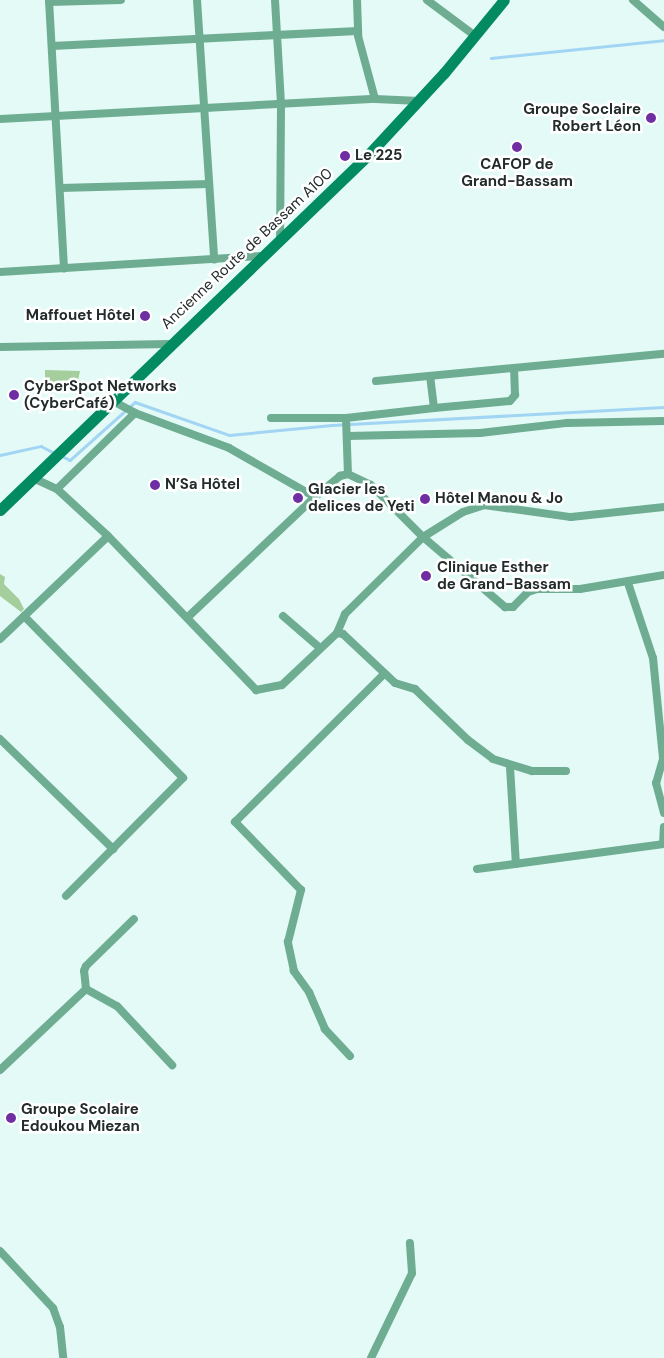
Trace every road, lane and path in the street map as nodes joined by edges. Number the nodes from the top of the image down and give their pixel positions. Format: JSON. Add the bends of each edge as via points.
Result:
{"nodes":[{"id":1,"x":121,"y":0,"type":"edge"},
{"id":2,"x":198,"y":0,"type":"edge"},
{"id":3,"x":275,"y":0,"type":"edge"},
{"id":4,"x":357,"y":0,"type":"edge"},
{"id":5,"x":427,"y":0,"type":"edge"},
{"id":6,"x":504,"y":0,"type":"edge"},
{"id":7,"x":633,"y":0,"type":"edge"},
{"id":8,"x":49,"y":1,"type":"edge"},
{"id":9,"x":664,"y":27,"type":"edge"},
{"id":10,"x":358,"y":31,"type":"junction"},
{"id":11,"x":474,"y":35,"type":"junction"},
{"id":12,"x":277,"y":37,"type":"junction"},
{"id":13,"x":200,"y":38,"type":"junction"},
{"id":14,"x":52,"y":46,"type":"junction"},
{"id":15,"x":376,"y":98,"type":"junction"},
{"id":16,"x":420,"y":101,"type":"junction"},
{"id":17,"x":280,"y":105,"type":"junction"},
{"id":18,"x":205,"y":108,"type":"junction"},
{"id":19,"x":57,"y":117,"type":"junction"},
{"id":20,"x":0,"y":119,"type":"edge"},
{"id":21,"x":209,"y":184,"type":"junction"},
{"id":22,"x":60,"y":188,"type":"junction"},
{"id":23,"x":280,"y":239,"type":"junction"},
{"id":24,"x":262,"y":256,"type":"junction"},
{"id":25,"x":214,"y":260,"type":"junction"},
{"id":26,"x":64,"y":269,"type":"junction"},
{"id":27,"x":0,"y":272,"type":"edge"},
{"id":28,"x":169,"y":344,"type":"junction"},
{"id":29,"x":0,"y":347,"type":"edge"},
{"id":30,"x":664,"y":354,"type":"edge"},
{"id":31,"x":514,"y":368,"type":"junction"},
{"id":32,"x":430,"y":376,"type":"junction"},
{"id":33,"x":376,"y":382,"type":"dead end"},
{"id":34,"x":111,"y":400,"type":"junction"},
{"id":35,"x":434,"y":408,"type":"junction"},
{"id":36,"x":135,"y":413,"type":"junction"},
{"id":37,"x":272,"y":418,"type":"dead end"},
{"id":38,"x":346,"y":418,"type":"junction"},
{"id":39,"x":664,"y":421,"type":"edge"},
{"id":40,"x":348,"y":436,"type":"junction"},
{"id":41,"x":348,"y":474,"type":"junction"},
{"id":42,"x":33,"y":478,"type":"junction"},
{"id":43,"x":57,"y":489,"type":"junction"},
{"id":44,"x":314,"y":497,"type":"junction"},
{"id":45,"x":664,"y":507,"type":"edge"},
{"id":46,"x":0,"y":510,"type":"edge"},
{"id":47,"x":108,"y":536,"type":"junction"},
{"id":48,"x":423,"y":537,"type":"junction"},
{"id":49,"x":664,"y":575,"type":"edge"},
{"id":50,"x":628,"y":583,"type":"junction"},
{"id":51,"x":24,"y":616,"type":"junction"},
{"id":52,"x":189,"y":616,"type":"junction"},
{"id":53,"x":283,"y":616,"type":"dead end"},
{"id":54,"x":337,"y":633,"type":"junction"},
{"id":55,"x":0,"y":639,"type":"edge"},
{"id":56,"x":320,"y":648,"type":"junction"},
{"id":57,"x":384,"y":674,"type":"junction"},
{"id":58,"x":0,"y":739,"type":"edge"},
{"id":59,"x":664,"y":759,"type":"edge"},
{"id":60,"x":510,"y":767,"type":"junction"},
{"id":61,"x":566,"y":770,"type":"dead end"},
{"id":62,"x":664,"y":813,"type":"edge"},
{"id":63,"x":664,"y":827,"type":"edge"},
{"id":64,"x":664,"y":844,"type":"edge"},
{"id":65,"x":113,"y":849,"type":"junction"},
{"id":66,"x":516,"y":864,"type":"junction"},
{"id":67,"x":477,"y":869,"type":"dead end"},
{"id":68,"x":66,"y":896,"type":"dead end"},
{"id":69,"x":134,"y":919,"type":"dead end"},
{"id":70,"x":86,"y":989,"type":"junction"},
{"id":71,"x":350,"y":1056,"type":"dead end"},
{"id":72,"x":172,"y":1065,"type":"dead end"},
{"id":73,"x":0,"y":1070,"type":"edge"},
{"id":74,"x":410,"y":1243,"type":"dead end"},
{"id":75,"x":0,"y":1251,"type":"edge"},
{"id":76,"x":63,"y":1358,"type":"edge"},
{"id":77,"x":371,"y":1358,"type":"edge"}],
"edges":[{"from":1,"to":8,"type":"street"},
{"from":2,"to":13,"type":"street"},
{"from":3,"to":12,"type":"street"},
{"from":4,"to":10,"type":"street"},
{"from":5,"to":11,"type":"street"},
{"from":6,"to":11,"type":"main road","name":"Ancienne Route de Bassam A100"},
{"from":7,"to":9,"type":"street"},
{"from":8,"to":14,"type":"street"},
{"from":10,"to":12,"type":"street"},
{"from":10,"to":15,"type":"street","via":[[364,68]]},
{"from":11,"to":16,"type":"main road","name":"Ancienne Route de Bassam A100"},
{"from":12,"to":13,"type":"street"},
{"from":12,"to":17,"type":"street"},
{"from":13,"to":14,"type":"street"},
{"from":13,"to":18,"type":"street"},
{"from":14,"to":19,"type":"street"},
{"from":15,"to":16,"type":"street"},
{"from":15,"to":17,"type":"street"},
{"from":16,"to":23,"type":"main road","name":"Ancienne Route de Bassam A100"},
{"from":17,"to":18,"type":"street"},
{"from":17,"to":23,"type":"street"},
{"from":18,"to":19,"type":"street"},
{"from":18,"to":21,"type":"street"},
{"from":19,"to":20,"type":"street"},
{"from":19,"to":22,"type":"street"},
{"from":21,"to":22,"type":"street"},
{"from":21,"to":25,"type":"street"},
{"from":22,"to":26,"type":"street"},
{"from":23,"to":24,"type":"main road","name":"Ancienne Route de Bassam A100"},
{"from":24,"to":25,"type":"street"},
{"from":24,"to":28,"type":"main road","name":"Ancienne Route de Bassam A100"},
{"from":25,"to":26,"type":"street"},
{"from":26,"to":27,"type":"street"},
{"from":28,"to":29,"type":"street"},
{"from":28,"to":34,"type":"main road","name":"Ancienne Route de Bassam A100"},
{"from":30,"to":31,"type":"street"},
{"from":31,"to":32,"type":"street"},
{"from":31,"to":35,"type":"street","via":[[515,395],[510,401]]},
{"from":32,"to":33,"type":"street"},
{"from":32,"to":35,"type":"street"},
{"from":34,"to":36,"type":"street"},
{"from":34,"to":42,"type":"main road","name":"Ancienne Route de Bassam A100"},
{"from":35,"to":38,"type":"street"},
{"from":36,"to":43,"type":"street"},
{"from":36,"to":44,"type":"street","via":[[229,448]]},
{"from":37,"to":38,"type":"street"},
{"from":38,"to":40,"type":"street"},
{"from":39,"to":40,"type":"street","via":[[568,424],[480,433]]},
{"from":40,"to":41,"type":"street"},
{"from":41,"to":44,"type":"street","via":[[340,476]]},
{"from":41,"to":48,"type":"street","via":[[371,485]]},
{"from":42,"to":43,"type":"street"},
{"from":42,"to":46,"type":"main road","name":"Ancienne Route de Bassam A100"},
{"from":43,"to":47,"type":"street"},
{"from":44,"to":52,"type":"street"},
{"from":45,"to":48,"type":"street","via":[[571,517],[484,505],[451,517]]},
{"from":47,"to":51,"type":"street"},
{"from":47,"to":52,"type":"street"},
{"from":48,"to":50,"type":"street","via":[[505,607],[513,608],[528,592],[537,589],[580,589]]},
{"from":48,"to":54,"type":"street","via":[[345,614]]},
{"from":49,"to":50,"type":"street"},
{"from":50,"to":59,"type":"street","via":[[653,658]]},
{"from":51,"to":55,"type":"street"},
{"from":51,"to":65,"type":"street","via":[[183,778]]},
{"from":52,"to":56,"type":"street","via":[[256,690],[282,685]]},
{"from":53,"to":56,"type":"street"},
{"from":54,"to":56,"type":"street"},
{"from":54,"to":57,"type":"street","via":[[343,634]]},
{"from":57,"to":60,"type":"street","via":[[395,683],[415,689],[468,740]]},
{"from":57,"to":71,"type":"street","via":[[235,822],[301,890],[288,942],[294,971],[325,1029]]},
{"from":58,"to":65,"type":"street"},
{"from":59,"to":62,"type":"street","via":[[656,783]]},
{"from":60,"to":61,"type":"street","via":[[532,771]]},
{"from":60,"to":66,"type":"street"},
{"from":63,"to":64,"type":"street"},
{"from":64,"to":66,"type":"street"},
{"from":65,"to":68,"type":"street"},
{"from":66,"to":67,"type":"street"},
{"from":69,"to":70,"type":"street","via":[[86,966]]},
{"from":70,"to":72,"type":"street","via":[[117,1006]]},
{"from":70,"to":73,"type":"street"},
{"from":74,"to":77,"type":"street","via":[[412,1274]]},
{"from":75,"to":76,"type":"street","via":[[53,1308],[60,1328]]}]}
